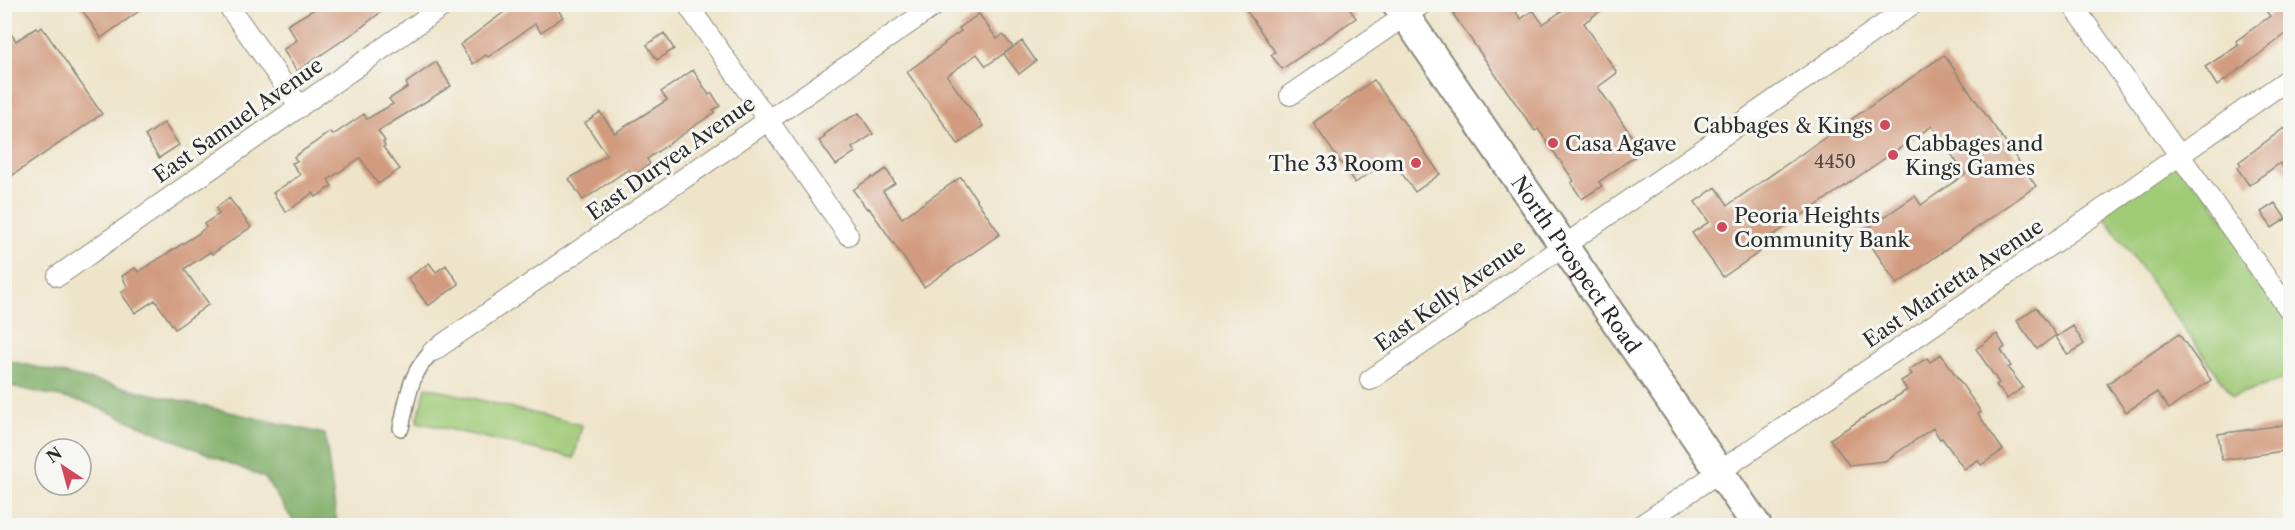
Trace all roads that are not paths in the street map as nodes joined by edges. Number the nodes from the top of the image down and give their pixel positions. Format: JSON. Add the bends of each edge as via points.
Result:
{"nodes":[{"id":1,"x":226,"y":4,"type":"edge"},
{"id":2,"x":446,"y":4,"type":"edge"},
{"id":3,"x":687,"y":4,"type":"edge"},
{"id":4,"x":937,"y":4,"type":"edge"},
{"id":5,"x":1913,"y":4,"type":"edge"},
{"id":6,"x":2072,"y":4,"type":"edge"},
{"id":7,"x":1408,"y":8,"type":"edge"},
{"id":8,"x":2290,"y":78,"type":"edge"},
{"id":9,"x":1290,"y":95,"type":"dead end"},
{"id":10,"x":300,"y":106,"type":"junction"},
{"id":11,"x":769,"y":121,"type":"junction"},
{"id":12,"x":2179,"y":155,"type":"junction"},
{"id":13,"x":848,"y":235,"type":"dead end"},
{"id":14,"x":1564,"y":245,"type":"junction"},
{"id":15,"x":58,"y":276,"type":"dead end"},
{"id":16,"x":2290,"y":311,"type":"edge"},
{"id":17,"x":433,"y":351,"type":"joint"},
{"id":18,"x":1370,"y":380,"type":"dead end"},
{"id":19,"x":401,"y":428,"type":"dead end"},
{"id":20,"x":1720,"y":472,"type":"junction"},
{"id":21,"x":1640,"y":525,"type":"edge"},
{"id":22,"x":1757,"y":525,"type":"edge"}],
"edges":[{"from":1,"to":10,"type":"street"},
{"from":2,"to":10,"type":"street","name":"East Samuel Avenue"},
{"from":3,"to":11,"type":"street"},
{"from":4,"to":11,"type":"street","name":"East Duryea Avenue"},
{"from":5,"to":14,"type":"street","name":"East Kelly Avenue"},
{"from":6,"to":12,"type":"street"},
{"from":7,"to":9,"type":"street"},
{"from":7,"to":14,"type":"main road","name":"North Prospect Road"},
{"from":8,"to":12,"type":"street","name":"East Marietta Avenue"},
{"from":10,"to":15,"type":"street","name":"East Samuel Avenue"},
{"from":11,"to":13,"type":"street"},
{"from":11,"to":17,"type":"street","name":"East Duryea Avenue"},
{"from":12,"to":16,"type":"street"},
{"from":12,"to":20,"type":"street","name":"East Marietta Avenue"},
{"from":14,"to":18,"type":"street","name":"East Kelly Avenue"},
{"from":14,"to":20,"type":"main road","name":"North Prospect Road"},
{"from":17,"to":19,"type":"street","via":[[413,377]]},
{"from":20,"to":21,"type":"street","name":"East Marietta Avenue"},
{"from":20,"to":22,"type":"main road","name":"North Prospect Road"}]}
